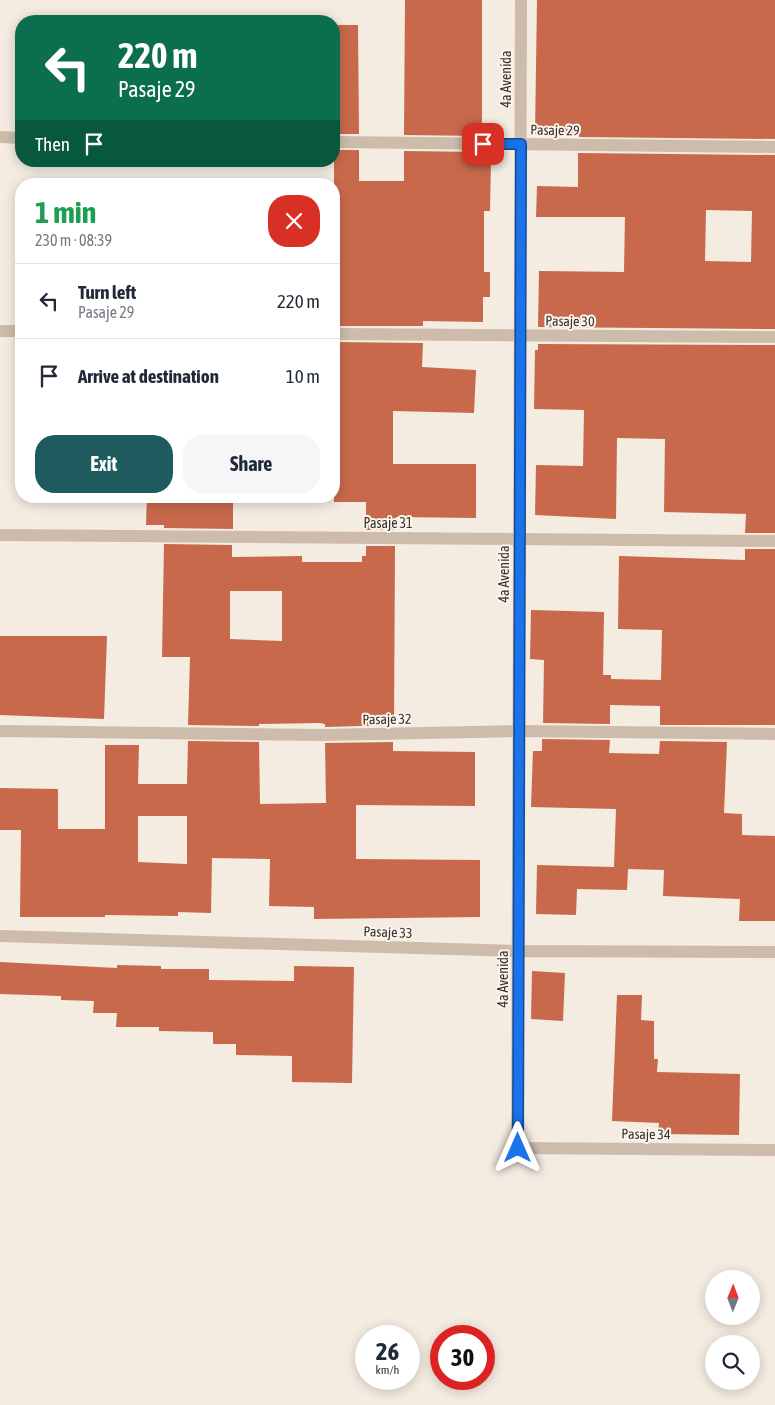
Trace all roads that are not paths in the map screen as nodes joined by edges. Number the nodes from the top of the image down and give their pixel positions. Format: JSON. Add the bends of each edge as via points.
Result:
{"nodes":[{"id":1,"x":521,"y":0,"type":"edge"},
{"id":2,"x":0,"y":137,"type":"edge"},
{"id":3,"x":15,"y":138,"type":"edge"},
{"id":4,"x":340,"y":142,"type":"edge"},
{"id":5,"x":521,"y":144,"type":"junction"},
{"id":6,"x":775,"y":147,"type":"edge"},
{"id":7,"x":0,"y":331,"type":"edge"},
{"id":8,"x":15,"y":331,"type":"edge"},
{"id":9,"x":340,"y":334,"type":"edge"},
{"id":10,"x":520,"y":335,"type":"junction"},
{"id":11,"x":775,"y":337,"type":"edge"},
{"id":12,"x":0,"y":535,"type":"edge"},
{"id":13,"x":519,"y":539,"type":"junction"},
{"id":14,"x":775,"y":541,"type":"edge"},
{"id":15,"x":0,"y":731,"type":"edge"},
{"id":16,"x":519,"y":731,"type":"junction"},
{"id":17,"x":775,"y":734,"type":"edge"},
{"id":18,"x":0,"y":936,"type":"edge"},
{"id":19,"x":518,"y":951,"type":"junction"},
{"id":20,"x":775,"y":952,"type":"edge"},
{"id":21,"x":518,"y":1148,"type":"joint"},
{"id":22,"x":775,"y":1150,"type":"edge"}],
"edges":[{"from":1,"to":5,"type":"street","name":"4a Avenida"},
{"from":2,"to":3,"type":"street"},
{"from":4,"to":5,"type":"street","name":"Pasaje 29"},
{"from":5,"to":6,"type":"street","name":"Pasaje 29"},
{"from":5,"to":10,"type":"street","name":"4a Avenida"},
{"from":7,"to":8,"type":"street"},
{"from":9,"to":10,"type":"street","name":"Pasaje 30"},
{"from":10,"to":11,"type":"street","name":"Pasaje 30"},
{"from":10,"to":13,"type":"street","name":"4a Avenida"},
{"from":12,"to":13,"type":"street","name":"Pasaje 31"},
{"from":13,"to":14,"type":"street","name":"Pasaje 31"},
{"from":13,"to":16,"type":"street","name":"4a Avenida"},
{"from":15,"to":16,"type":"street","name":"Pasaje 32","via":[[323,735]]},
{"from":16,"to":17,"type":"street","name":"Pasaje 32"},
{"from":16,"to":19,"type":"street","name":"4a Avenida"},
{"from":18,"to":19,"type":"street","name":"Pasaje 33"},
{"from":19,"to":20,"type":"street","name":"Pasaje 33"},
{"from":19,"to":21,"type":"street","name":"4a Avenida"},
{"from":21,"to":22,"type":"street","name":"Pasaje 34"}]}
